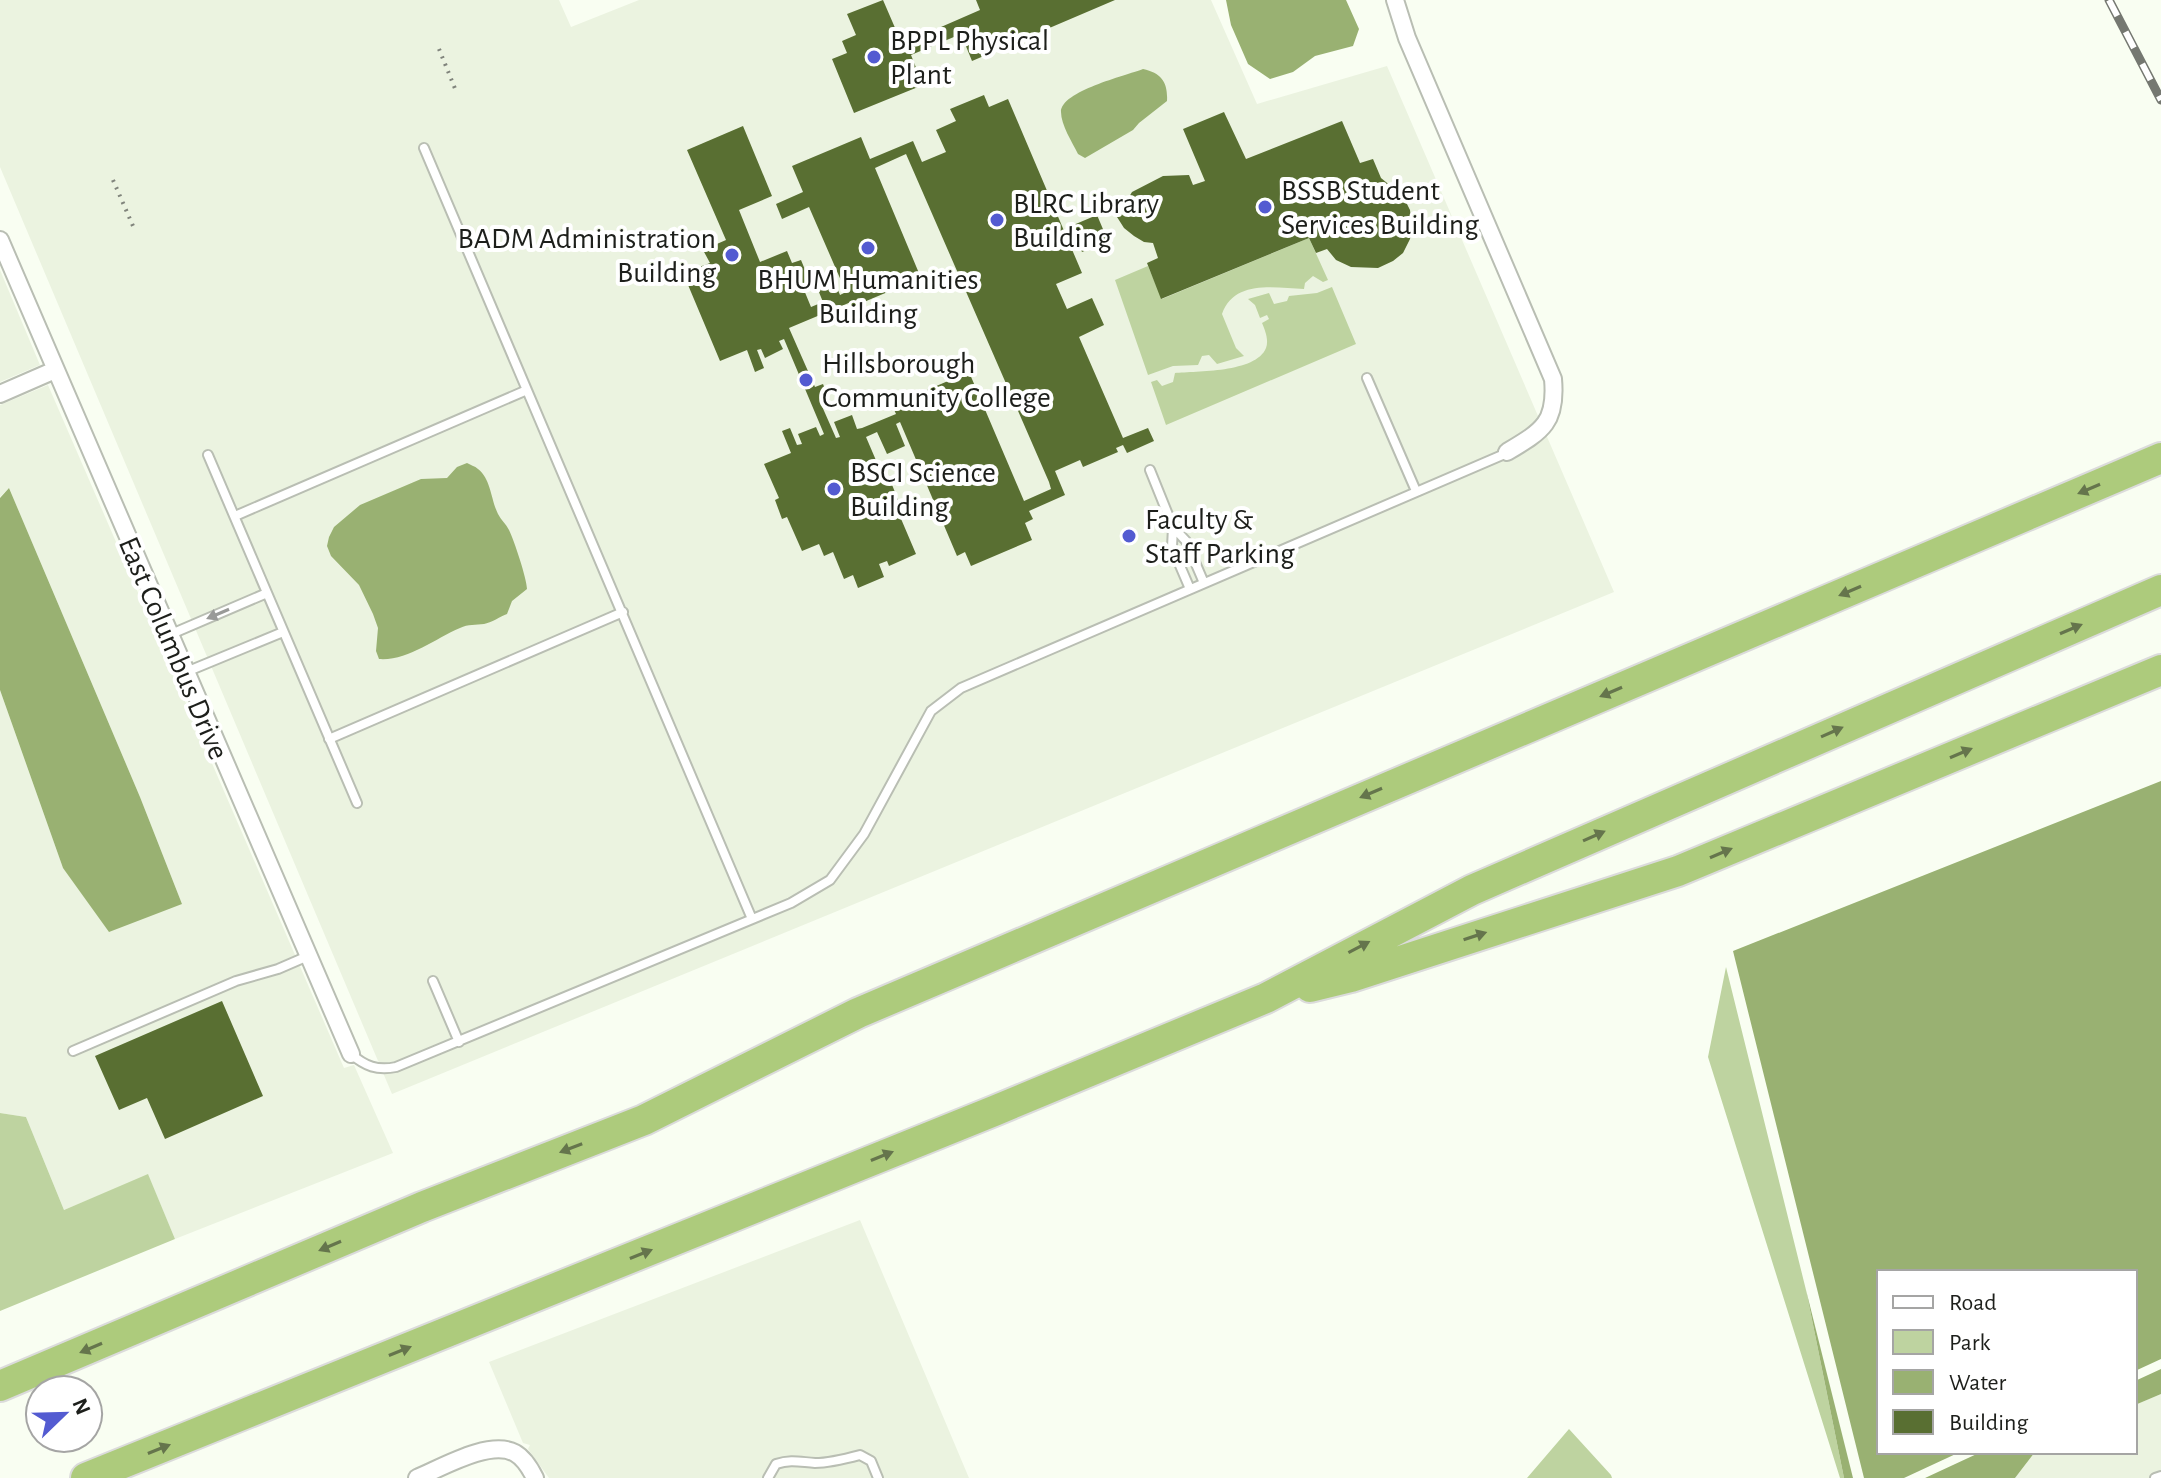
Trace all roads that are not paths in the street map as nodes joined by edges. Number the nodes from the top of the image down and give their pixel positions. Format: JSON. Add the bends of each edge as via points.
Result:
{"nodes":[{"id":1,"x":1395,"y":0,"type":"edge"},
{"id":2,"x":424,"y":148,"type":"dead end"},
{"id":3,"x":0,"y":240,"type":"edge"},
{"id":4,"x":55,"y":370,"type":"junction"},
{"id":5,"x":1367,"y":378,"type":"dead end"},
{"id":6,"x":527,"y":390,"type":"junction"},
{"id":7,"x":0,"y":394,"type":"edge"},
{"id":8,"x":1507,"y":452,"type":"joint"},
{"id":9,"x":208,"y":455,"type":"dead end"},
{"id":10,"x":2161,"y":458,"type":"edge"},
{"id":11,"x":1150,"y":470,"type":"dead end"},
{"id":12,"x":1416,"y":491,"type":"junction"},
{"id":13,"x":235,"y":516,"type":"junction"},
{"id":14,"x":1173,"y":527,"type":"junction"},
{"id":15,"x":1204,"y":583,"type":"junction"},
{"id":16,"x":1190,"y":589,"type":"junction"},
{"id":17,"x":2161,"y":590,"type":"edge"},
{"id":18,"x":267,"y":593,"type":"junction"},
{"id":19,"x":623,"y":612,"type":"junction"},
{"id":20,"x":283,"y":632,"type":"junction"},
{"id":21,"x":169,"y":635,"type":"junction"},
{"id":22,"x":2161,"y":670,"type":"edge"},
{"id":23,"x":185,"y":673,"type":"junction"},
{"id":24,"x":329,"y":739,"type":"junction"},
{"id":25,"x":357,"y":803,"type":"dead end"},
{"id":26,"x":752,"y":919,"type":"junction"},
{"id":27,"x":308,"y":956,"type":"junction"},
{"id":28,"x":433,"y":981,"type":"dead end"},
{"id":29,"x":1266,"y":998,"type":"junction"},
{"id":30,"x":459,"y":1042,"type":"junction"},
{"id":31,"x":73,"y":1051,"type":"dead end"},
{"id":32,"x":351,"y":1054,"type":"joint"},
{"id":33,"x":0,"y":1386,"type":"edge"},
{"id":34,"x":86,"y":1478,"type":"edge"},
{"id":35,"x":417,"y":1478,"type":"edge"},
{"id":36,"x":535,"y":1478,"type":"edge"},
{"id":37,"x":768,"y":1478,"type":"edge"},
{"id":38,"x":878,"y":1478,"type":"edge"}],
"edges":[{"from":1,"to":8,"type":"street","via":[[1553,379],[1555,402],[1549,420],[1536,435]]},
{"from":2,"to":6,"type":"lane"},
{"from":3,"to":4,"type":"street","name":"East Columbus Drive"},
{"from":4,"to":7,"type":"street"},
{"from":4,"to":21,"type":"street","name":"East Columbus Drive"},
{"from":5,"to":12,"type":"lane"},
{"from":6,"to":13,"type":"lane"},
{"from":6,"to":19,"type":"lane"},
{"from":8,"to":12,"type":"lane"},
{"from":9,"to":13,"type":"lane"},
{"from":10,"to":33,"type":"highway","one_way":true,"via":[[858,1013],[644,1120],[422,1207]]},
{"from":11,"to":14,"type":"lane"},
{"from":12,"to":15,"type":"lane"},
{"from":13,"to":18,"type":"lane"},
{"from":14,"to":15,"type":"lane","via":[[1186,541]]},
{"from":14,"to":16,"type":"lane","via":[[1172,547]]},
{"from":15,"to":16,"type":"lane"},
{"from":16,"to":26,"type":"lane","via":[[961,688],[931,711],[864,834],[830,880]]},
{"from":29,"to":17,"type":"highway","one_way":true,"via":[[1472,890]]},
{"from":18,"to":20,"type":"lane"},
{"from":18,"to":21,"type":"lane","one_way":true},
{"from":19,"to":24,"type":"lane"},
{"from":19,"to":26,"type":"lane"},
{"from":20,"to":23,"type":"lane"},
{"from":20,"to":24,"type":"lane"},
{"from":21,"to":23,"type":"street","name":"East Columbus Drive"},
{"from":29,"to":22,"type":"highway","one_way":true,"via":[[1351,977],[1678,871]]},
{"from":23,"to":27,"type":"street","name":"East Columbus Drive"},
{"from":24,"to":25,"type":"lane"},
{"from":26,"to":30,"type":"lane"},
{"from":27,"to":31,"type":"lane"},
{"from":27,"to":32,"type":"street","name":"East Columbus Drive"},
{"from":28,"to":30,"type":"lane"},
{"from":34,"to":29,"type":"highway","one_way":true},
{"from":30,"to":32,"type":"lane","via":[[384,1070]]},
{"from":35,"to":36,"type":"street","via":[[498,1449],[516,1453]]},
{"from":37,"to":38,"type":"lane","via":[[776,1464],[790,1459],[834,1462],[860,1455],[871,1461]]}]}
